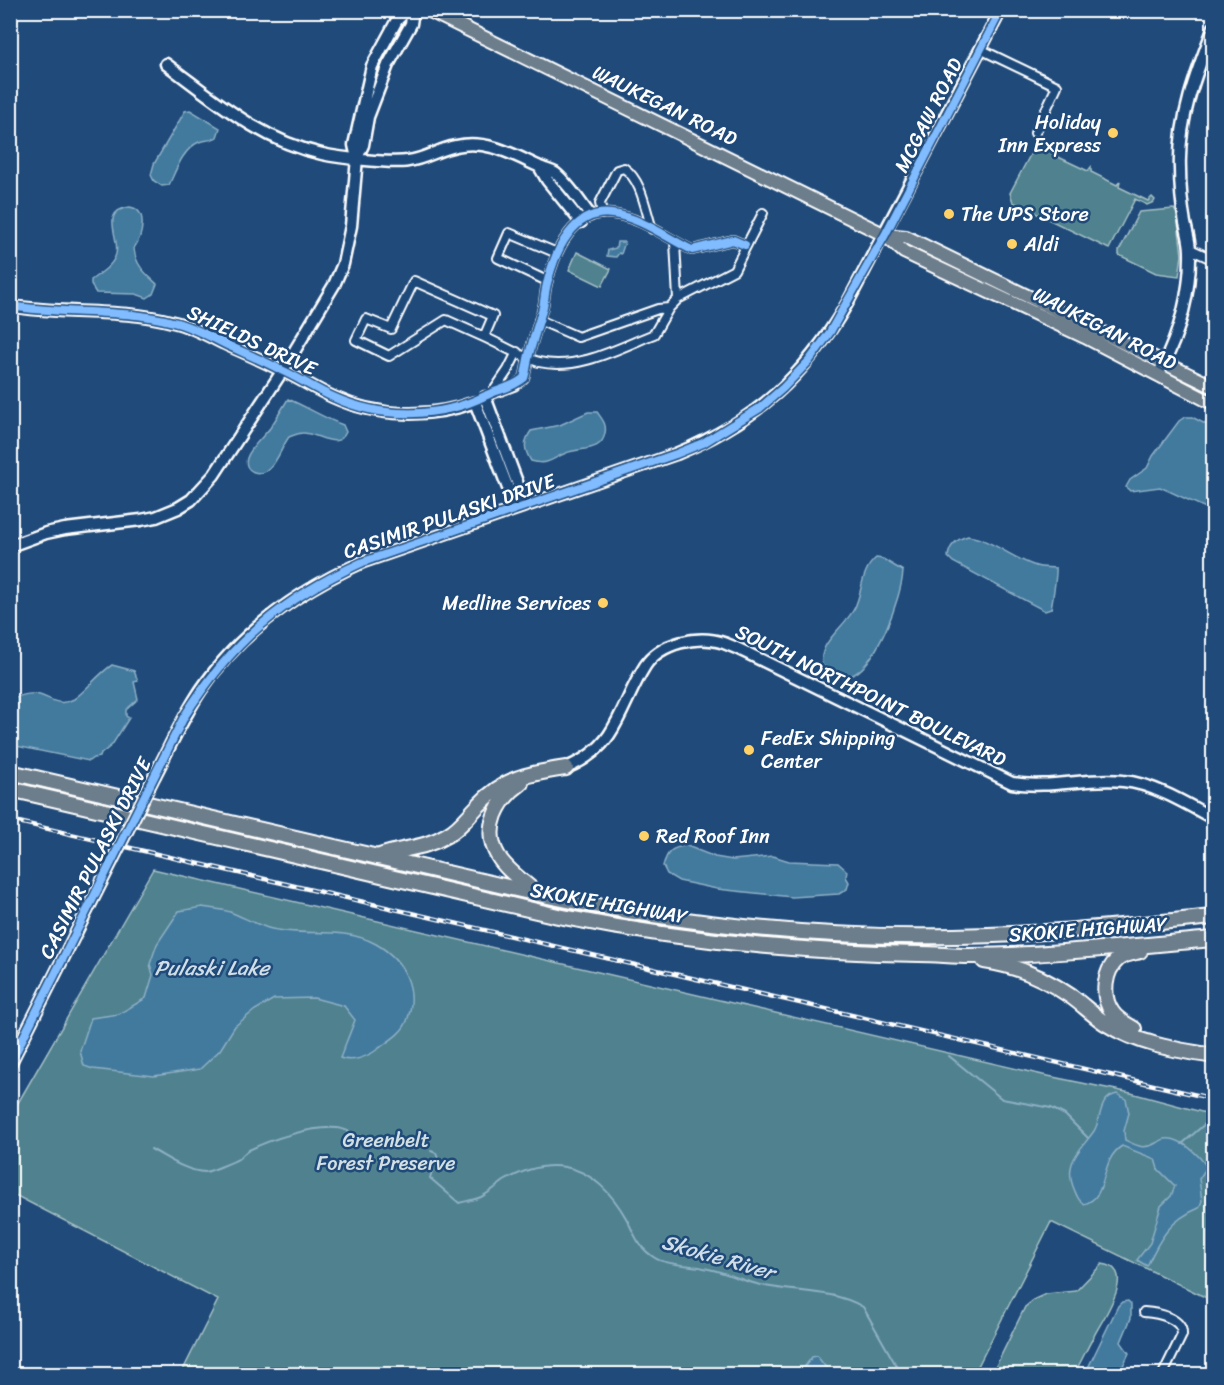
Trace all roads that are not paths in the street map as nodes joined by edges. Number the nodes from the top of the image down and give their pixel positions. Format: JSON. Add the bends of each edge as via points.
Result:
{"nodes":[{"id":1,"x":407,"y":10,"type":"edge"},
{"id":2,"x":413,"y":10,"type":"edge"},
{"id":3,"x":428,"y":10,"type":"edge"},
{"id":4,"x":1001,"y":10,"type":"edge"},
{"id":5,"x":1214,"y":27,"type":"edge"},
{"id":6,"x":980,"y":49,"type":"junction"},
{"id":7,"x":166,"y":64,"type":"dead end"},
{"id":8,"x":1035,"y":133,"type":"dead end"},
{"id":9,"x":357,"y":159,"type":"junction"},
{"id":10,"x":763,"y":213,"type":"dead end"},
{"id":11,"x":602,"y":214,"type":"junction"},
{"id":12,"x":585,"y":218,"type":"junction"},
{"id":13,"x":652,"y":229,"type":"junction"},
{"id":14,"x":885,"y":235,"type":"junction"},
{"id":15,"x":675,"y":242,"type":"junction"},
{"id":16,"x":746,"y":245,"type":"junction"},
{"id":17,"x":1190,"y":249,"type":"junction"},
{"id":18,"x":557,"y":253,"type":"junction"},
{"id":19,"x":1214,"y":260,"type":"edge"},
{"id":20,"x":548,"y":280,"type":"junction"},
{"id":21,"x":678,"y":299,"type":"junction"},
{"id":22,"x":10,"y":306,"type":"edge"},
{"id":23,"x":669,"y":308,"type":"junction"},
{"id":24,"x":538,"y":320,"type":"junction"},
{"id":25,"x":484,"y":337,"type":"junction"},
{"id":26,"x":517,"y":352,"type":"junction"},
{"id":27,"x":528,"y":357,"type":"junction"},
{"id":28,"x":1164,"y":363,"type":"junction"},
{"id":29,"x":283,"y":370,"type":"junction"},
{"id":30,"x":1158,"y":375,"type":"junction"},
{"id":31,"x":1214,"y":387,"type":"edge"},
{"id":32,"x":484,"y":397,"type":"junction"},
{"id":33,"x":1214,"y":404,"type":"edge"},
{"id":34,"x":521,"y":507,"type":"junction"},
{"id":35,"x":10,"y":546,"type":"edge"},
{"id":36,"x":566,"y":768,"type":"junction"},
{"id":37,"x":10,"y":772,"type":"edge"},
{"id":38,"x":10,"y":789,"type":"edge"},
{"id":39,"x":1214,"y":819,"type":"edge"},
{"id":40,"x":377,"y":857,"type":"junction"},
{"id":41,"x":538,"y":894,"type":"junction"},
{"id":42,"x":1214,"y":917,"type":"edge"},
{"id":43,"x":1213,"y":939,"type":"edge"},
{"id":44,"x":925,"y":954,"type":"junction"},
{"id":45,"x":1214,"y":1054,"type":"edge"},
{"id":46,"x":10,"y":1064,"type":"edge"},
{"id":47,"x":1144,"y":1312,"type":"dead end"},
{"id":48,"x":1163,"y":1374,"type":"edge"}],
"edges":[{"from":1,"to":9,"type":"street","via":[[397,20],[372,66],[354,145]]},
{"from":2,"to":9,"type":"street","via":[[411,24],[388,65],[368,117]]},
{"from":3,"to":14,"type":"main road","name":"WAUKEGAN ROAD"},
{"from":4,"to":6,"type":"street","name":"MCGAW ROAD"},
{"from":5,"to":17,"type":"street","via":[[1199,64],[1180,143]]},
{"from":6,"to":8,"type":"street","via":[[1057,86]]},
{"from":6,"to":14,"type":"street","name":"MCGAW ROAD"},
{"from":7,"to":9,"type":"street","via":[[259,131],[300,149]]},
{"from":9,"to":12,"type":"street","via":[[406,162],[457,145],[497,147],[540,168]]},
{"from":9,"to":29,"type":"street","via":[[343,264],[320,312]]},
{"from":10,"to":16,"type":"street"},
{"from":11,"to":12,"type":"street"},
{"from":11,"to":13,"type":"street","via":[[627,218]]},
{"from":11,"to":13,"type":"street","via":[[600,203],[617,170],[624,168],[638,182]]},
{"from":12,"to":18,"type":"street","via":[[571,230]]},
{"from":13,"to":15,"type":"street"},
{"from":14,"to":28,"type":"main road","name":"WAUKEGAN ROAD","via":[[906,237]]},
{"from":14,"to":30,"type":"main road","name":"WAUKEGAN ROAD","via":[[904,252]]},
{"from":14,"to":34,"type":"street","name":"CASIMIR PULASKI DRIVE","via":[[830,332],[809,361],[760,408],[703,443]]},
{"from":15,"to":16,"type":"street","via":[[692,250],[733,240]]},
{"from":15,"to":21,"type":"street"},
{"from":16,"to":21,"type":"street","via":[[734,270]]},
{"from":17,"to":19,"type":"street"},
{"from":17,"to":28,"type":"street","via":[[1183,312]]},
{"from":18,"to":20,"type":"street"},
{"from":18,"to":20,"type":"street","via":[[509,233],[498,258]]},
{"from":20,"to":24,"type":"street"},
{"from":21,"to":23,"type":"street"},
{"from":22,"to":29,"type":"street","name":"SHIELDS DRIVE","via":[[134,314],[174,322]]},
{"from":23,"to":24,"type":"street","via":[[578,337]]},
{"from":23,"to":27,"type":"street","via":[[654,334],[589,359],[552,364]]},
{"from":24,"to":27,"type":"street"},
{"from":25,"to":25,"type":"street","via":[[446,320],[389,356],[356,340],[366,319],[392,330],[414,281],[493,316]]},
{"from":25,"to":26,"type":"street"},
{"from":26,"to":27,"type":"street"},
{"from":26,"to":32,"type":"street","via":[[508,370]]},
{"from":27,"to":32,"type":"street","via":[[524,378]]},
{"from":28,"to":30,"type":"street"},
{"from":28,"to":31,"type":"main road","name":"WAUKEGAN ROAD"},
{"from":29,"to":32,"type":"street","name":"SHIELDS DRIVE","via":[[334,398],[381,411],[430,411]]},
{"from":29,"to":35,"type":"street","via":[[214,474],[191,500],[156,517],[65,529]]},
{"from":30,"to":33,"type":"main road","name":"WAUKEGAN ROAD"},
{"from":32,"to":34,"type":"street"},
{"from":34,"to":46,"type":"street","name":"CASIMIR PULASKI DRIVE","bridge":true,"via":[[363,562],[294,598],[238,645],[184,717]]},
{"from":36,"to":39,"type":"street","name":"SOUTH NORTHPOINT BOULEVARD","via":[[582,761],[608,735],[652,659],[675,644],[705,640],[722,642],[749,654],[1012,783],[1055,786],[1125,781],[1168,796]]},
{"from":36,"to":40,"type":"highway","via":[[524,775],[499,788],[461,825],[430,845],[394,850]]},
{"from":36,"to":41,"type":"highway","via":[[521,783],[510,791],[500,803],[491,828],[498,856]]},
{"from":37,"to":40,"type":"highway","name":"SKOKIE HIGHWAY"},
{"from":38,"to":44,"type":"highway","name":"SKOKIE HIGHWAY","via":[[610,926],[755,946]]},
{"from":40,"to":41,"type":"highway","name":"SKOKIE HIGHWAY"},
{"from":41,"to":42,"type":"highway","name":"SKOKIE HIGHWAY","via":[[711,923],[873,936],[1065,930]]},
{"from":43,"to":44,"type":"highway","name":"SKOKIE HIGHWAY","via":[[1049,953]]},
{"from":43,"to":45,"type":"highway","via":[[1130,953],[1119,958],[1105,983],[1111,1011],[1121,1021],[1141,1033]]},
{"from":44,"to":45,"type":"highway","via":[[1011,966],[1047,981],[1129,1035],[1172,1050]]},
{"from":47,"to":48,"type":"street","via":[[1162,1315],[1182,1329]]}]}
